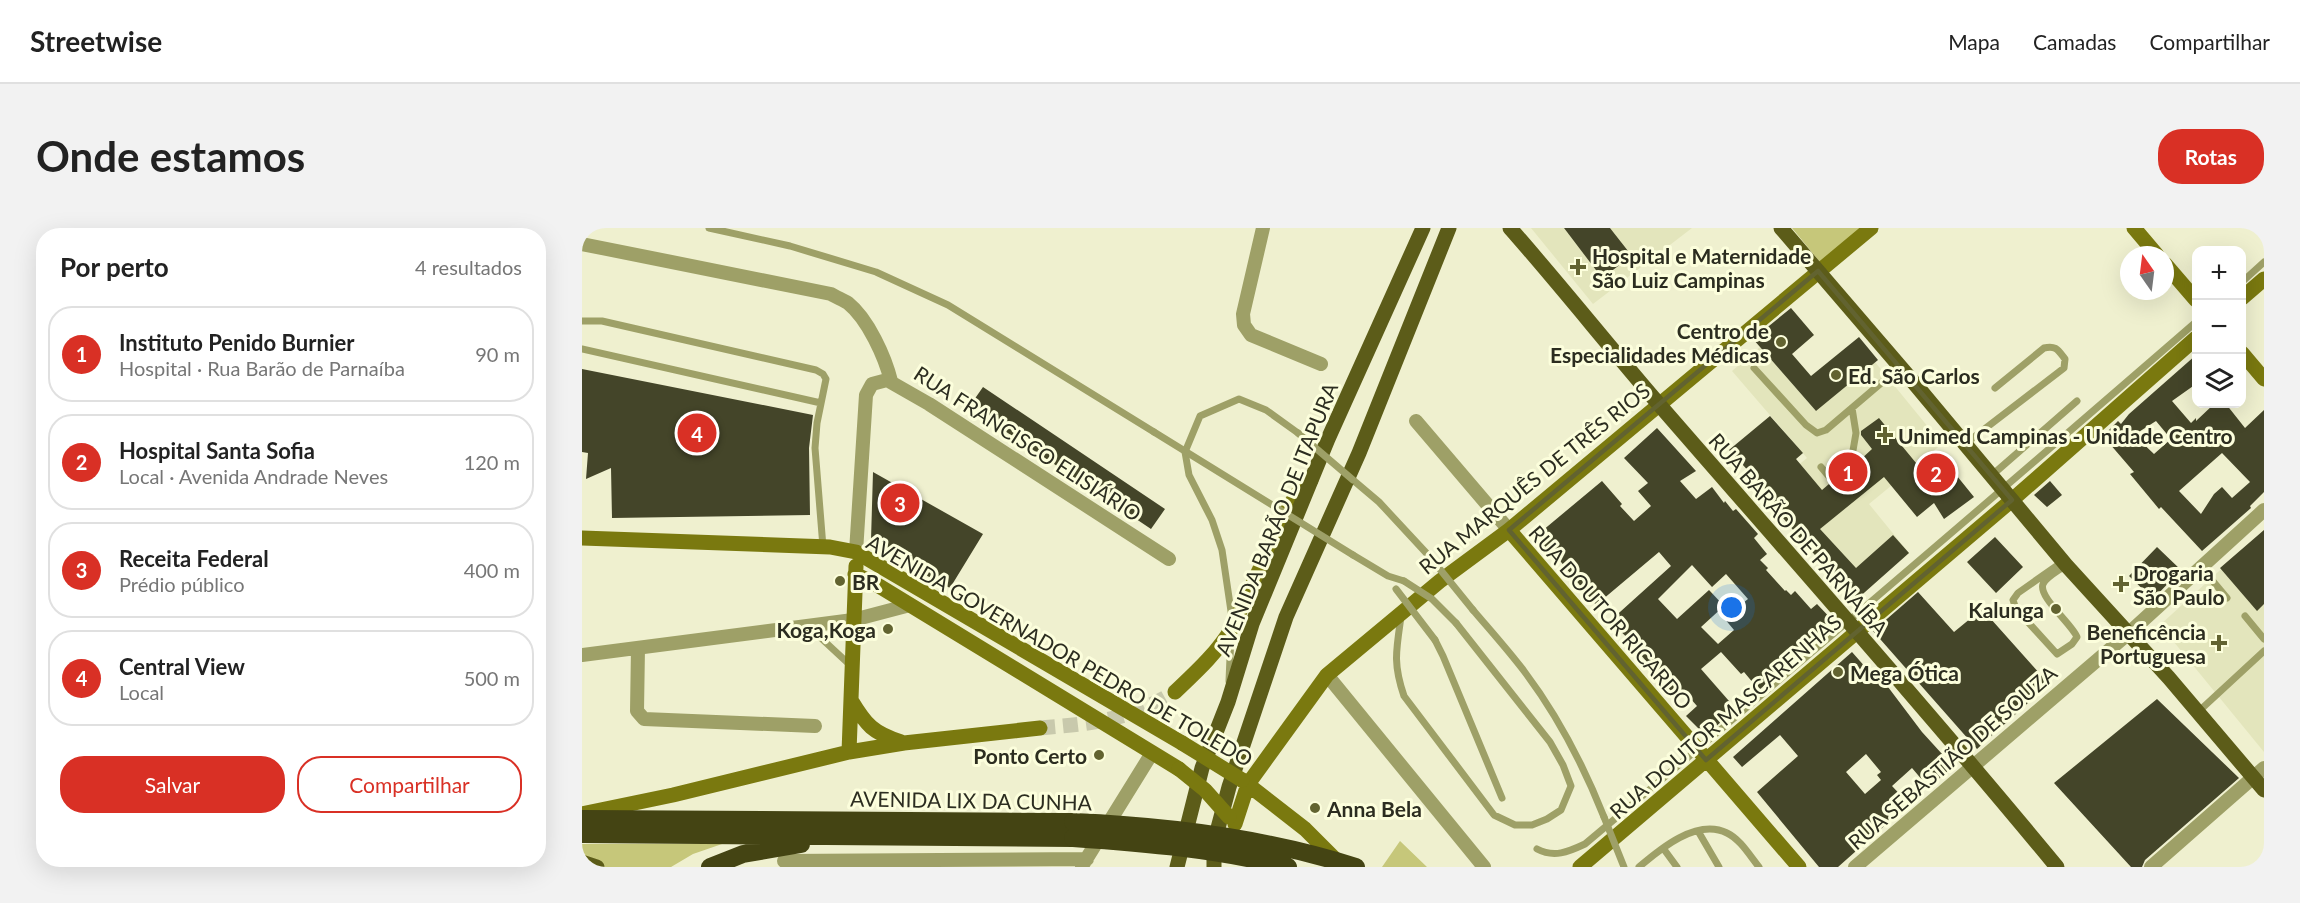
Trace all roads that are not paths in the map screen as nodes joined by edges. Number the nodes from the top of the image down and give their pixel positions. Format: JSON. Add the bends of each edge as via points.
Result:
{"nodes":[{"id":1,"x":708,"y":228,"type":"edge"},
{"id":2,"x":1263,"y":228,"type":"edge"},
{"id":3,"x":1423,"y":228,"type":"edge"},
{"id":4,"x":1449,"y":228,"type":"edge"},
{"id":5,"x":1510,"y":228,"type":"edge"},
{"id":6,"x":1781,"y":228,"type":"edge"},
{"id":7,"x":1871,"y":228,"type":"edge"},
{"id":8,"x":2134,"y":228,"type":"edge"},
{"id":9,"x":582,"y":244,"type":"edge"},
{"id":10,"x":2149,"y":246,"type":"edge"},
{"id":11,"x":2264,"y":262,"type":"edge"},
{"id":12,"x":1818,"y":271,"type":"junction"},
{"id":13,"x":2174,"y":274,"type":"edge"},
{"id":14,"x":2246,"y":278,"type":"edge"},
{"id":15,"x":2264,"y":279,"type":"edge"},
{"id":16,"x":2246,"y":294,"type":"edge"},
{"id":17,"x":2192,"y":295,"type":"edge"},
{"id":18,"x":582,"y":321,"type":"edge"},
{"id":19,"x":2192,"y":326,"type":"edge"},
{"id":20,"x":2192,"y":341,"type":"edge"},
{"id":21,"x":582,"y":349,"type":"edge"},
{"id":22,"x":2242,"y":354,"type":"edge"},
{"id":23,"x":1321,"y":364,"type":"dead end"},
{"id":24,"x":1900,"y":367,"type":"junction"},
{"id":25,"x":1754,"y":368,"type":"dead end"},
{"id":26,"x":2264,"y":379,"type":"edge"},
{"id":27,"x":891,"y":381,"type":"junction"},
{"id":28,"x":1995,"y":388,"type":"dead end"},
{"id":29,"x":2078,"y":401,"type":"dead end"},
{"id":30,"x":821,"y":403,"type":"junction"},
{"id":31,"x":1659,"y":404,"type":"junction"},
{"id":32,"x":1852,"y":408,"type":"junction"},
{"id":33,"x":1416,"y":421,"type":"dead end"},
{"id":34,"x":1965,"y":444,"type":"junction"},
{"id":35,"x":1821,"y":467,"type":"dead end"},
{"id":36,"x":1991,"y":476,"type":"junction"},
{"id":37,"x":1311,"y":480,"type":"junction"},
{"id":38,"x":2007,"y":495,"type":"junction"},
{"id":39,"x":2264,"y":510,"type":"edge"},
{"id":40,"x":1509,"y":531,"type":"junction"},
{"id":41,"x":582,"y":538,"type":"edge"},
{"id":42,"x":823,"y":547,"type":"junction"},
{"id":43,"x":856,"y":552,"type":"junction"},
{"id":44,"x":1169,"y":559,"type":"dead end"},
{"id":45,"x":2065,"y":563,"type":"junction"},
{"id":46,"x":2201,"y":567,"type":"junction"},
{"id":47,"x":855,"y":574,"type":"junction"},
{"id":48,"x":1388,"y":576,"type":"junction"},
{"id":49,"x":2227,"y":598,"type":"dead end"},
{"id":50,"x":910,"y":605,"type":"junction"},
{"id":51,"x":1401,"y":615,"type":"junction"},
{"id":52,"x":2245,"y":615,"type":"dead end"},
{"id":53,"x":853,"y":620,"type":"junction"},
{"id":54,"x":808,"y":626,"type":"junction"},
{"id":55,"x":1851,"y":626,"type":"junction"},
{"id":56,"x":1232,"y":628,"type":"junction"},
{"id":57,"x":2129,"y":633,"type":"junction"},
{"id":58,"x":2264,"y":639,"type":"edge"},
{"id":59,"x":638,"y":648,"type":"junction"},
{"id":60,"x":2264,"y":651,"type":"edge"},
{"id":61,"x":582,"y":656,"type":"edge"},
{"id":62,"x":852,"y":667,"type":"junction"},
{"id":63,"x":1327,"y":675,"type":"junction"},
{"id":64,"x":1175,"y":692,"type":"tunnel mouth"},
{"id":65,"x":851,"y":700,"type":"junction"},
{"id":66,"x":1228,"y":702,"type":"junction"},
{"id":67,"x":2198,"y":712,"type":"junction"},
{"id":68,"x":815,"y":726,"type":"dead end"},
{"id":69,"x":1040,"y":728,"type":"tunnel mouth"},
{"id":70,"x":904,"y":742,"type":"junction"},
{"id":71,"x":849,"y":752,"type":"junction"},
{"id":72,"x":1152,"y":753,"type":"junction"},
{"id":73,"x":1702,"y":755,"type":"junction"},
{"id":74,"x":1973,"y":766,"type":"junction"},
{"id":75,"x":2259,"y":773,"type":"edge"},
{"id":76,"x":1245,"y":782,"type":"junction"},
{"id":77,"x":2264,"y":790,"type":"edge"},
{"id":78,"x":1502,"y":798,"type":"dead end"},
{"id":79,"x":582,"y":814,"type":"edge"},
{"id":80,"x":582,"y":819,"type":"edge"},
{"id":81,"x":1232,"y":821,"type":"junction"},
{"id":82,"x":1073,"y":830,"type":"junction"},
{"id":83,"x":1698,"y":831,"type":"junction"},
{"id":84,"x":582,"y":834,"type":"edge"},
{"id":85,"x":903,"y":835,"type":"junction"},
{"id":86,"x":1663,"y":848,"type":"junction"},
{"id":87,"x":1537,"y":849,"type":"dead end"},
{"id":88,"x":784,"y":861,"type":"dead end"},
{"id":89,"x":582,"y":862,"type":"edge"},
{"id":90,"x":1084,"y":863,"type":"edge"},
{"id":91,"x":597,"y":867,"type":"edge"},
{"id":92,"x":710,"y":867,"type":"edge"},
{"id":93,"x":1177,"y":867,"type":"edge"},
{"id":94,"x":1216,"y":867,"type":"edge"},
{"id":95,"x":1281,"y":867,"type":"edge"},
{"id":96,"x":1288,"y":867,"type":"edge"},
{"id":97,"x":1343,"y":867,"type":"edge"},
{"id":98,"x":1356,"y":867,"type":"edge"},
{"id":99,"x":1484,"y":867,"type":"edge"},
{"id":100,"x":1580,"y":867,"type":"edge"},
{"id":101,"x":1624,"y":867,"type":"edge"},
{"id":102,"x":1639,"y":867,"type":"edge"},
{"id":103,"x":1677,"y":867,"type":"edge"},
{"id":104,"x":1719,"y":867,"type":"edge"},
{"id":105,"x":1759,"y":867,"type":"edge"},
{"id":106,"x":1798,"y":867,"type":"edge"},
{"id":107,"x":1855,"y":867,"type":"edge"},
{"id":108,"x":2057,"y":867,"type":"edge"},
{"id":109,"x":2151,"y":867,"type":"edge"}],
"edges":[{"from":1,"to":48,"type":"lane","bridge":true,"via":[[790,246],[876,272],[948,304]]},
{"from":2,"to":23,"type":"street","via":[[1243,314],[1244,325],[1251,335]]},
{"from":3,"to":37,"type":"main road","name":"AVENIDA BARÃO DE ITAPURA"},
{"from":4,"to":94,"type":"main road","via":[[1359,453],[1286,617],[1229,787],[1214,843]]},
{"from":5,"to":31,"type":"main road","name":"RUA BARÃO DE PARNAÍBA"},
{"from":6,"to":12,"type":"main road"},
{"from":7,"to":12,"type":"main road","name":"RUA MARQUÊS DE TRÊS RIOS"},
{"from":8,"to":10,"type":"main road"},
{"from":9,"to":27,"type":"street","via":[[831,294],[859,314],[885,360]]},
{"from":11,"to":14,"type":"lane"},
{"from":12,"to":24,"type":"main road"},
{"from":12,"to":31,"type":"main road","name":"RUA MARQUÊS DE TRÊS RIOS"},
{"from":13,"to":17,"type":"main road"},
{"from":15,"to":16,"type":"main road"},
{"from":18,"to":30,"type":"lane","via":[[602,321],[816,370],[826,379]]},
{"from":19,"to":38,"type":"lane"},
{"from":20,"to":38,"type":"main road","name":"RUA DOUTOR MASCARENHAS"},
{"from":21,"to":30,"type":"lane"},
{"from":22,"to":26,"type":"main road"},
{"from":24,"to":32,"type":"lane"},
{"from":24,"to":34,"type":"main road"},
{"from":25,"to":32,"type":"lane","via":[[1813,432],[1826,430]]},
{"from":27,"to":43,"type":"street","name":"RUA FRANCISCO ELISIÁRIO","via":[[872,384],[866,395]]},
{"from":27,"to":44,"type":"street","name":"RUA FRANCISCO ELISIÁRIO"},
{"from":28,"to":34,"type":"lane","via":[[2044,348],[2056,348],[2065,359],[2064,368]]},
{"from":29,"to":36,"type":"lane"},
{"from":30,"to":42,"type":"lane","via":[[815,448]]},
{"from":31,"to":40,"type":"main road","name":"RUA MARQUÊS DE TRÊS RIOS"},
{"from":31,"to":55,"type":"main road","name":"RUA BARÃO DE PARNAÍBA"},
{"from":32,"to":35,"type":"lane","via":[[1856,433],[1851,462],[1831,479]]},
{"from":33,"to":40,"type":"street","name":"RUA DOUTOR RICARDO"},
{"from":34,"to":36,"type":"main road"},
{"from":36,"to":38,"type":"main road"},
{"from":37,"to":56,"type":"main road","via":[[1289,507]]},
{"from":37,"to":66,"type":"main road","name":"AVENIDA BARÃO DE ITAPURA","via":[[1252,624]]},
{"from":38,"to":45,"type":"main road"},
{"from":38,"to":55,"type":"main road","name":"RUA DOUTOR MASCARENHAS"},
{"from":39,"to":46,"type":"street","name":"RUA SEBASTIÃO DE SOUZA"},
{"from":40,"to":51,"type":"main road","name":"RUA MARQUÊS DE TRÊS RIOS"},
{"from":40,"to":73,"type":"main road","name":"RUA DOUTOR RICARDO"},
{"from":41,"to":42,"type":"main road","name":"AVENIDA GOVERNADOR PEDRO DE TOLEDO"},
{"from":42,"to":43,"type":"main road","name":"AVENIDA GOVERNADOR PEDRO DE TOLEDO"},
{"from":43,"to":47,"type":"main road"},
{"from":43,"to":76,"type":"main road","name":"AVENIDA GOVERNADOR PEDRO DE TOLEDO","bridge":true},
{"from":45,"to":45,"type":"lane","via":[[2043,587],[2045,597],[2077,637],[2056,654],[2013,603],[2016,595]]},
{"from":45,"to":57,"type":"main road"},
{"from":46,"to":49,"type":"lane"},
{"from":46,"to":57,"type":"street","name":"RUA SEBASTIÃO DE SOUZA"},
{"from":47,"to":50,"type":"main road","name":"AVENIDA GOVERNADOR PEDRO DE TOLEDO"},
{"from":47,"to":53,"type":"main road"},
{"from":48,"to":51,"type":"lane","bridge":true,"via":[[1432,598],[1550,742],[1571,786],[1561,810],[1532,825],[1515,825],[1494,815],[1404,696],[1396,673]]},
{"from":48,"to":78,"type":"lane","bridge":true,"via":[[1435,640]]},
{"from":50,"to":53,"type":"street"},
{"from":50,"to":72,"type":"main road","name":"AVENIDA GOVERNADOR PEDRO DE TOLEDO"},
{"from":51,"to":63,"type":"main road","name":"RUA MARQUÊS DE TRÊS RIOS"},
{"from":52,"to":58,"type":"lane"},
{"from":53,"to":54,"type":"street"},
{"from":53,"to":62,"type":"main road"},
{"from":54,"to":59,"type":"street"},
{"from":54,"to":62,"type":"lane"},
{"from":55,"to":73,"type":"main road","name":"RUA DOUTOR MASCARENHAS"},
{"from":55,"to":74,"type":"main road","name":"RUA BARÃO DE PARNAÍBA"},
{"from":56,"to":64,"type":"main road","via":[[1198,671]]},
{"from":56,"to":66,"type":"lane"},
{"from":56,"to":101,"type":"lane","bridge":true,"via":[[1222,550],[1189,475],[1185,452],[1200,416],[1239,399],[1266,410],[1298,433],[1386,509],[1523,670],[1572,744]]},
{"from":57,"to":67,"type":"main road"},
{"from":57,"to":74,"type":"street","name":"RUA SEBASTIÃO DE SOUZA"},
{"from":59,"to":61,"type":"street"},
{"from":59,"to":68,"type":"street","via":[[637,711],[644,719]]},
{"from":60,"to":67,"type":"lane"},
{"from":62,"to":65,"type":"main road"},
{"from":63,"to":76,"type":"main road","name":"RUA MARQUÊS DE TRÊS RIOS"},
{"from":63,"to":99,"type":"street"},
{"from":65,"to":70,"type":"main road","via":[[874,731]]},
{"from":65,"to":71,"type":"main road"},
{"from":66,"to":93,"type":"main road","name":"AVENIDA BARÃO DE ITAPURA","via":[[1202,768]]},
{"from":67,"to":75,"type":"main road"},
{"from":69,"to":70,"type":"main road"},
{"from":70,"to":71,"type":"main road"},
{"from":71,"to":79,"type":"main road"},
{"from":72,"to":81,"type":"main road","name":"AVENIDA GOVERNADOR PEDRO DE TOLEDO","bridge":true,"via":[[1205,790]]},
{"from":72,"to":90,"type":"street"},
{"from":73,"to":87,"type":"lane","via":[[1585,844],[1565,853],[1547,854]]},
{"from":73,"to":100,"type":"main road","name":"RUA DOUTOR MASCARENHAS"},
{"from":73,"to":106,"type":"main road","name":"RUA DOUTOR RICARDO"},
{"from":74,"to":107,"type":"street","name":"RUA SEBASTIÃO DE SOUZA"},
{"from":74,"to":108,"type":"main road","name":"RUA BARÃO DE PARNAÍBA"},
{"from":75,"to":77,"type":"main road"},
{"from":75,"to":109,"type":"street"},
{"from":76,"to":81,"type":"main road","name":"RUA MARQUÊS DE TRÊS RIOS"},
{"from":76,"to":97,"type":"main road","name":"AVENIDA GOVERNADOR PEDRO DE TOLEDO","via":[[1305,829]]},
{"from":80,"to":82,"type":"highway","name":"AVENIDA LIX DA CUNHA"},
{"from":81,"to":95,"type":"main road","name":"AVENIDA GOVERNADOR PEDRO DE TOLEDO"},
{"from":82,"to":85,"type":"highway","name":"AVENIDA LIX DA CUNHA"},
{"from":82,"to":96,"type":"highway","name":"AVENIDA LIX DA CUNHA","bridge":true},
{"from":82,"to":98,"type":"highway","name":"AVENIDA LIX DA CUNHA","bridge":true,"via":[[1140,826],[1210,835],[1329,858]]},
{"from":83,"to":86,"type":"lane"},
{"from":83,"to":104,"type":"lane"},
{"from":83,"to":105,"type":"lane","via":[[1728,833]]},
{"from":84,"to":85,"type":"highway","name":"AVENIDA LIX DA CUNHA"},
{"from":85,"to":92,"type":"highway","via":[[795,844],[743,854]]},
{"from":86,"to":102,"type":"lane"},
{"from":86,"to":103,"type":"lane"},
{"from":88,"to":90,"type":"street"},
{"from":89,"to":91,"type":"main road"}]}
